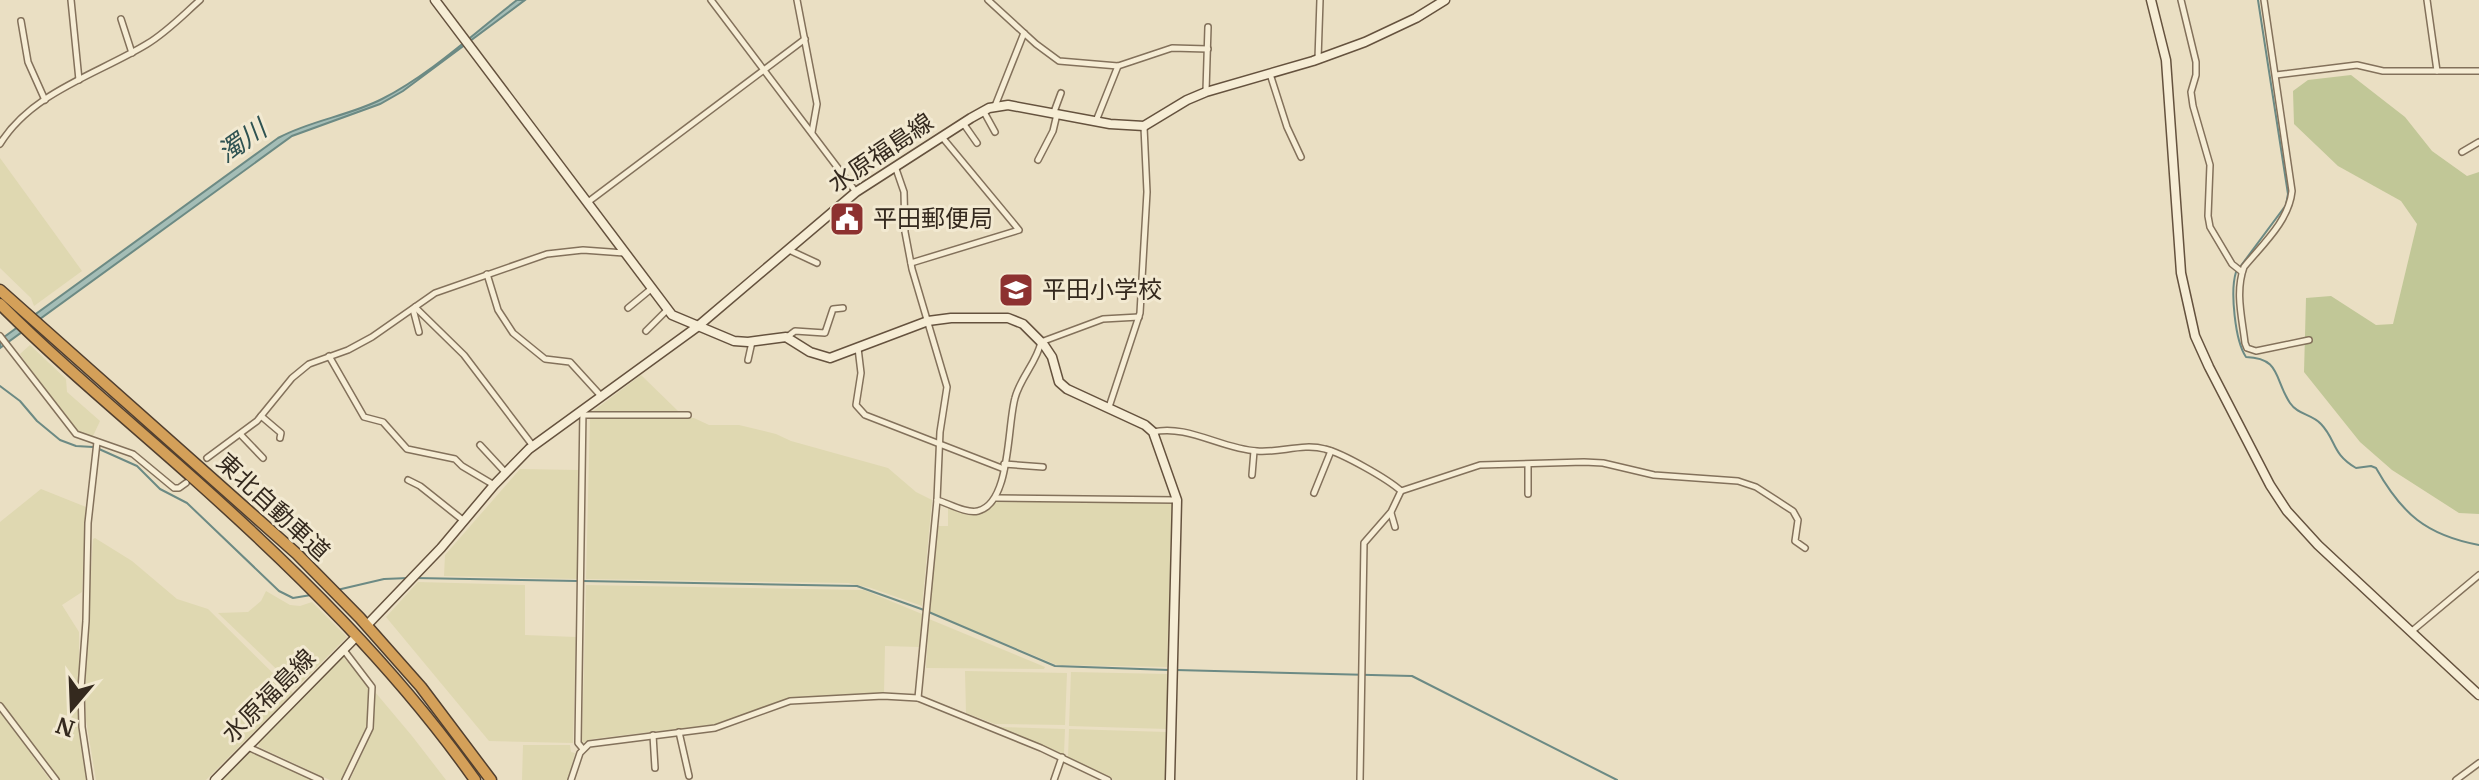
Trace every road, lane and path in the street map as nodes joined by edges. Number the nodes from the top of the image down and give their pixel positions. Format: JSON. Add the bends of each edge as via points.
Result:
{"nodes":[{"id":1,"x":71,"y":0,"type":"edge"},
{"id":2,"x":200,"y":0,"type":"edge"},
{"id":3,"x":435,"y":0,"type":"edge"},
{"id":4,"x":711,"y":0,"type":"edge"},
{"id":5,"x":797,"y":0,"type":"edge"},
{"id":6,"x":988,"y":0,"type":"edge"},
{"id":7,"x":1320,"y":0,"type":"edge"},
{"id":8,"x":1445,"y":0,"type":"edge"},
{"id":9,"x":2151,"y":0,"type":"edge"},
{"id":10,"x":2181,"y":0,"type":"edge"},
{"id":11,"x":2264,"y":0,"type":"edge"},
{"id":12,"x":2427,"y":0,"type":"edge"},
{"id":13,"x":121,"y":19,"type":"dead end"},
{"id":14,"x":21,"y":21,"type":"dead end"},
{"id":15,"x":1208,"y":27,"type":"dead end"},
{"id":16,"x":1024,"y":33,"type":"junction"},
{"id":17,"x":805,"y":39,"type":"junction"},
{"id":18,"x":1208,"y":49,"type":"junction"},
{"id":19,"x":132,"y":53,"type":"junction"},
{"id":20,"x":1318,"y":59,"type":"junction"},
{"id":21,"x":1118,"y":66,"type":"junction"},
{"id":22,"x":763,"y":69,"type":"junction"},
{"id":23,"x":2437,"y":71,"type":"junction"},
{"id":24,"x":2479,"y":71,"type":"edge"},
{"id":25,"x":1269,"y":73,"type":"junction"},
{"id":26,"x":2276,"y":75,"type":"junction"},
{"id":27,"x":79,"y":80,"type":"junction"},
{"id":28,"x":1206,"y":92,"type":"junction"},
{"id":29,"x":1061,"y":93,"type":"dead end"},
{"id":30,"x":45,"y":100,"type":"junction"},
{"id":31,"x":995,"y":106,"type":"junction"},
{"id":32,"x":983,"y":111,"type":"junction"},
{"id":33,"x":1055,"y":113,"type":"junction"},
{"id":34,"x":1096,"y":121,"type":"junction"},
{"id":35,"x":963,"y":123,"type":"junction"},
{"id":36,"x":1144,"y":126,"type":"junction"},
{"id":37,"x":995,"y":132,"type":"dead end"},
{"id":38,"x":812,"y":133,"type":"junction"},
{"id":39,"x":941,"y":136,"type":"junction"},
{"id":40,"x":2479,"y":142,"type":"edge"},
{"id":41,"x":977,"y":143,"type":"dead end"},
{"id":42,"x":0,"y":144,"type":"edge"},
{"id":43,"x":2462,"y":152,"type":"dead end"},
{"id":44,"x":1301,"y":157,"type":"dead end"},
{"id":45,"x":1038,"y":160,"type":"dead end"},
{"id":46,"x":895,"y":165,"type":"junction"},
{"id":47,"x":856,"y":192,"type":"junction"},
{"id":48,"x":587,"y":203,"type":"junction"},
{"id":49,"x":787,"y":249,"type":"junction"},
{"id":50,"x":625,"y":253,"type":"junction"},
{"id":51,"x":817,"y":263,"type":"dead end"},
{"id":52,"x":911,"y":263,"type":"junction"},
{"id":53,"x":2239,"y":270,"type":"junction"},
{"id":54,"x":487,"y":274,"type":"junction"},
{"id":55,"x":652,"y":289,"type":"junction"},
{"id":56,"x":0,"y":290,"type":"edge"},
{"id":57,"x":0,"y":304,"type":"edge"},
{"id":58,"x":414,"y":308,"type":"junction"},
{"id":59,"x":628,"y":308,"type":"dead end"},
{"id":60,"x":843,"y":308,"type":"dead end"},
{"id":61,"x":667,"y":310,"type":"junction"},
{"id":62,"x":20,"y":316,"type":"junction"},
{"id":63,"x":1139,"y":317,"type":"junction"},
{"id":64,"x":928,"y":321,"type":"junction"},
{"id":65,"x":697,"y":327,"type":"junction"},
{"id":66,"x":646,"y":331,"type":"dead end"},
{"id":67,"x":419,"y":332,"type":"dead end"},
{"id":68,"x":0,"y":336,"type":"edge"},
{"id":69,"x":786,"y":337,"type":"junction"},
{"id":70,"x":2309,"y":340,"type":"dead end"},
{"id":71,"x":752,"y":342,"type":"junction"},
{"id":72,"x":1041,"y":342,"type":"junction"},
{"id":73,"x":858,"y":348,"type":"junction"},
{"id":74,"x":329,"y":356,"type":"junction"},
{"id":75,"x":748,"y":360,"type":"dead end"},
{"id":76,"x":601,"y":396,"type":"junction"},
{"id":77,"x":1109,"y":408,"type":"junction"},
{"id":78,"x":584,"y":412,"type":"junction"},
{"id":79,"x":688,"y":415,"type":"dead end"},
{"id":80,"x":261,"y":416,"type":"junction"},
{"id":81,"x":1153,"y":432,"type":"junction"},
{"id":82,"x":241,"y":435,"type":"junction"},
{"id":83,"x":280,"y":438,"type":"dead end"},
{"id":84,"x":97,"y":442,"type":"junction"},
{"id":85,"x":480,"y":445,"type":"dead end"},
{"id":86,"x":939,"y":445,"type":"junction"},
{"id":87,"x":533,"y":446,"type":"junction"},
{"id":88,"x":1254,"y":451,"type":"junction"},
{"id":89,"x":1331,"y":451,"type":"junction"},
{"id":90,"x":207,"y":458,"type":"dead end"},
{"id":91,"x":263,"y":458,"type":"dead end"},
{"id":92,"x":1528,"y":465,"type":"junction"},
{"id":93,"x":1004,"y":467,"type":"junction"},
{"id":94,"x":1043,"y":467,"type":"dead end"},
{"id":95,"x":505,"y":472,"type":"junction"},
{"id":96,"x":1252,"y":475,"type":"dead end"},
{"id":97,"x":408,"y":480,"type":"dead end"},
{"id":98,"x":186,"y":483,"type":"dead end"},
{"id":99,"x":494,"y":485,"type":"junction"},
{"id":100,"x":1401,"y":491,"type":"junction"},
{"id":101,"x":1314,"y":493,"type":"dead end"},
{"id":102,"x":1528,"y":494,"type":"dead end"},
{"id":103,"x":996,"y":498,"type":"junction"},
{"id":104,"x":937,"y":500,"type":"junction"},
{"id":105,"x":1177,"y":500,"type":"junction"},
{"id":106,"x":1391,"y":512,"type":"junction"},
{"id":107,"x":464,"y":521,"type":"junction"},
{"id":108,"x":1395,"y":527,"type":"dead end"},
{"id":109,"x":1805,"y":548,"type":"dead end"},
{"id":110,"x":2479,"y":575,"type":"edge"},
{"id":111,"x":364,"y":620,"type":"junction"},
{"id":112,"x":2411,"y":632,"type":"junction"},
{"id":113,"x":352,"y":641,"type":"dead end"},
{"id":114,"x":343,"y":649,"type":"junction"},
{"id":115,"x":2479,"y":695,"type":"edge"},
{"id":116,"x":918,"y":698,"type":"junction"},
{"id":117,"x":0,"y":706,"type":"edge"},
{"id":118,"x":679,"y":732,"type":"junction"},
{"id":119,"x":653,"y":735,"type":"junction"},
{"id":120,"x":247,"y":747,"type":"junction"},
{"id":121,"x":583,"y":749,"type":"junction"},
{"id":122,"x":1062,"y":757,"type":"junction"},
{"id":123,"x":2479,"y":763,"type":"edge"},
{"id":124,"x":655,"y":768,"type":"dead end"},
{"id":125,"x":689,"y":776,"type":"dead end"},
{"id":126,"x":56,"y":780,"type":"edge"},
{"id":127,"x":90,"y":780,"type":"edge"},
{"id":128,"x":215,"y":780,"type":"edge"},
{"id":129,"x":320,"y":780,"type":"edge"},
{"id":130,"x":345,"y":780,"type":"edge"},
{"id":131,"x":475,"y":780,"type":"edge"},
{"id":132,"x":491,"y":780,"type":"edge"},
{"id":133,"x":571,"y":780,"type":"edge"},
{"id":134,"x":1054,"y":780,"type":"edge"},
{"id":135,"x":1108,"y":780,"type":"edge"},
{"id":136,"x":1170,"y":780,"type":"edge"},
{"id":137,"x":1360,"y":780,"type":"edge"},
{"id":138,"x":2456,"y":780,"type":"edge"}],
"edges":[{"from":1,"to":27,"type":"street"},
{"from":2,"to":19,"type":"street"},
{"from":3,"to":48,"type":"street"},
{"from":4,"to":22,"type":"street"},
{"from":5,"to":17,"type":"street"},
{"from":6,"to":16,"type":"street"},
{"from":7,"to":20,"type":"street"},
{"from":8,"to":20,"type":"street","via":[[1365,42]]},
{"from":9,"to":112,"type":"street","via":[[2166,60],[2181,273],[2195,336],[2287,511]]},
{"from":10,"to":53,"type":"street","via":[[2196,62],[2193,106],[2210,165],[2210,227]]},
{"from":11,"to":26,"type":"street"},
{"from":12,"to":23,"type":"street"},
{"from":13,"to":19,"type":"street"},
{"from":14,"to":30,"type":"street","via":[[28,62]]},
{"from":15,"to":18,"type":"street"},
{"from":16,"to":21,"type":"street","via":[[1059,61]]},
{"from":16,"to":31,"type":"street"},
{"from":17,"to":22,"type":"street"},
{"from":17,"to":38,"type":"street","via":[[818,108]]},
{"from":18,"to":21,"type":"street","via":[[1172,48]]},
{"from":18,"to":28,"type":"street"},
{"from":19,"to":27,"type":"street"},
{"from":20,"to":25,"type":"street"},
{"from":21,"to":34,"type":"street"},
{"from":22,"to":38,"type":"street"},
{"from":22,"to":48,"type":"street"},
{"from":23,"to":24,"type":"street"},
{"from":23,"to":26,"type":"street","via":[[2376,71],[2357,65]]},
{"from":25,"to":28,"type":"street"},
{"from":25,"to":44,"type":"street"},
{"from":26,"to":53,"type":"street","via":[[2292,197],[2283,219]]},
{"from":27,"to":30,"type":"street"},
{"from":28,"to":36,"type":"street"},
{"from":29,"to":33,"type":"street"},
{"from":30,"to":42,"type":"street"},
{"from":31,"to":32,"type":"street","name":"水原福島線"},
{"from":31,"to":33,"type":"street","name":"水原福島線"},
{"from":32,"to":35,"type":"street","name":"水原福島線"},
{"from":32,"to":37,"type":"street"},
{"from":33,"to":34,"type":"street","name":"水原福島線"},
{"from":33,"to":45,"type":"street","via":[[1055,126]]},
{"from":34,"to":36,"type":"street","name":"水原福島線"},
{"from":35,"to":39,"type":"street","name":"水原福島線"},
{"from":35,"to":41,"type":"street"},
{"from":36,"to":63,"type":"street","via":[[1147,192]]},
{"from":38,"to":47,"type":"street"},
{"from":39,"to":46,"type":"street","name":"水原福島線"},
{"from":39,"to":52,"type":"street","via":[[1019,230]]},
{"from":40,"to":43,"type":"street"},
{"from":46,"to":47,"type":"street","name":"水原福島線"},
{"from":46,"to":52,"type":"street","via":[[904,192]]},
{"from":47,"to":49,"type":"street","name":"水原福島線"},
{"from":48,"to":50,"type":"street"},
{"from":49,"to":51,"type":"street"},
{"from":49,"to":65,"type":"street","name":"水原福島線"},
{"from":50,"to":54,"type":"street","via":[[564,251]]},
{"from":50,"to":55,"type":"street"},
{"from":52,"to":64,"type":"street"},
{"from":53,"to":70,"type":"street","via":[[2247,348],[2256,351]]},
{"from":54,"to":58,"type":"street","via":[[435,293]]},
{"from":54,"to":76,"type":"street","via":[[498,310],[513,333],[545,359],[570,362]]},
{"from":55,"to":59,"type":"street"},
{"from":55,"to":61,"type":"street"},
{"from":56,"to":62,"type":"highway","name":"東北自動車道"},
{"from":57,"to":62,"type":"highway","name":"東北自動車道"},
{"from":58,"to":67,"type":"street"},
{"from":58,"to":74,"type":"street","via":[[372,337]]},
{"from":58,"to":87,"type":"street","via":[[464,355]]},
{"from":60,"to":69,"type":"street","via":[[833,309],[825,333],[795,331]]},
{"from":61,"to":65,"type":"street"},
{"from":61,"to":66,"type":"street"},
{"from":62,"to":111,"type":"highway","name":"東北自動車道","via":[[86,367]]},
{"from":62,"to":131,"type":"highway","name":"東北自動車道","via":[[347,626]]},
{"from":63,"to":72,"type":"street","via":[[1103,319]]},
{"from":63,"to":77,"type":"street"},
{"from":64,"to":72,"type":"street","via":[[1008,318]]},
{"from":64,"to":73,"type":"street"},
{"from":64,"to":86,"type":"street","via":[[947,387]]},
{"from":65,"to":71,"type":"street"},
{"from":65,"to":76,"type":"street","name":"水原福島線"},
{"from":68,"to":84,"type":"street","via":[[76,434]]},
{"from":69,"to":71,"type":"street"},
{"from":69,"to":73,"type":"street","via":[[830,358]]},
{"from":71,"to":75,"type":"street"},
{"from":72,"to":77,"type":"street","via":[[1059,382]]},
{"from":72,"to":93,"type":"street","via":[[1016,393]]},
{"from":73,"to":86,"type":"street","via":[[859,410]]},
{"from":74,"to":80,"type":"street","via":[[292,378]]},
{"from":74,"to":99,"type":"street","via":[[364,417],[383,422],[407,449],[455,459]]},
{"from":76,"to":78,"type":"street","name":"水原福島線"},
{"from":77,"to":81,"type":"street"},
{"from":78,"to":79,"type":"street"},
{"from":78,"to":87,"type":"street","name":"水原福島線"},
{"from":78,"to":121,"type":"street","via":[[578,743]]},
{"from":80,"to":82,"type":"street"},
{"from":80,"to":83,"type":"street","via":[[281,433]]},
{"from":81,"to":88,"type":"street","via":[[1173,431]]},
{"from":81,"to":105,"type":"street"},
{"from":82,"to":90,"type":"street"},
{"from":82,"to":91,"type":"street"},
{"from":84,"to":98,"type":"street","via":[[133,454],[174,488]]},
{"from":84,"to":127,"type":"street","via":[[81,689]]},
{"from":85,"to":95,"type":"street"},
{"from":86,"to":93,"type":"street"},
{"from":86,"to":104,"type":"street"},
{"from":87,"to":95,"type":"street","name":"水原福島線"},
{"from":88,"to":89,"type":"street"},
{"from":88,"to":96,"type":"street"},
{"from":89,"to":100,"type":"street"},
{"from":89,"to":101,"type":"street"},
{"from":92,"to":100,"type":"street","via":[[1480,465]]},
{"from":92,"to":102,"type":"street"},
{"from":92,"to":109,"type":"street","via":[[1584,462],[1654,475],[1738,481],[1793,511],[1798,520],[1795,541]]},
{"from":93,"to":94,"type":"street"},
{"from":93,"to":103,"type":"street"},
{"from":95,"to":99,"type":"street","name":"水原福島線"},
{"from":97,"to":107,"type":"street"},
{"from":99,"to":107,"type":"street","name":"水原福島線"},
{"from":100,"to":106,"type":"street"},
{"from":103,"to":104,"type":"street","via":[[971,511]]},
{"from":103,"to":105,"type":"street"},
{"from":104,"to":116,"type":"street"},
{"from":105,"to":136,"type":"street"},
{"from":106,"to":108,"type":"street"},
{"from":106,"to":137,"type":"street","via":[[1364,543]]},
{"from":107,"to":111,"type":"street","name":"水原福島線","via":[[413,578]]},
{"from":110,"to":112,"type":"street"},
{"from":111,"to":132,"type":"highway","name":"東北自動車道"},
{"from":112,"to":115,"type":"street"},
{"from":113,"to":114,"type":"street","name":"水原福島線"},
{"from":114,"to":120,"type":"street","name":"水原福島線"},
{"from":114,"to":130,"type":"street","via":[[372,687],[370,728]]},
{"from":116,"to":118,"type":"street","via":[[790,701],[724,725]]},
{"from":116,"to":122,"type":"street"},
{"from":117,"to":126,"type":"street"},
{"from":118,"to":119,"type":"street"},
{"from":118,"to":125,"type":"street"},
{"from":119,"to":121,"type":"street","via":[[601,741]]},
{"from":119,"to":124,"type":"street"},
{"from":120,"to":128,"type":"street","name":"水原福島線"},
{"from":120,"to":129,"type":"street"},
{"from":121,"to":133,"type":"street"},
{"from":122,"to":134,"type":"street"},
{"from":122,"to":135,"type":"street"},
{"from":123,"to":138,"type":"street"}]}
